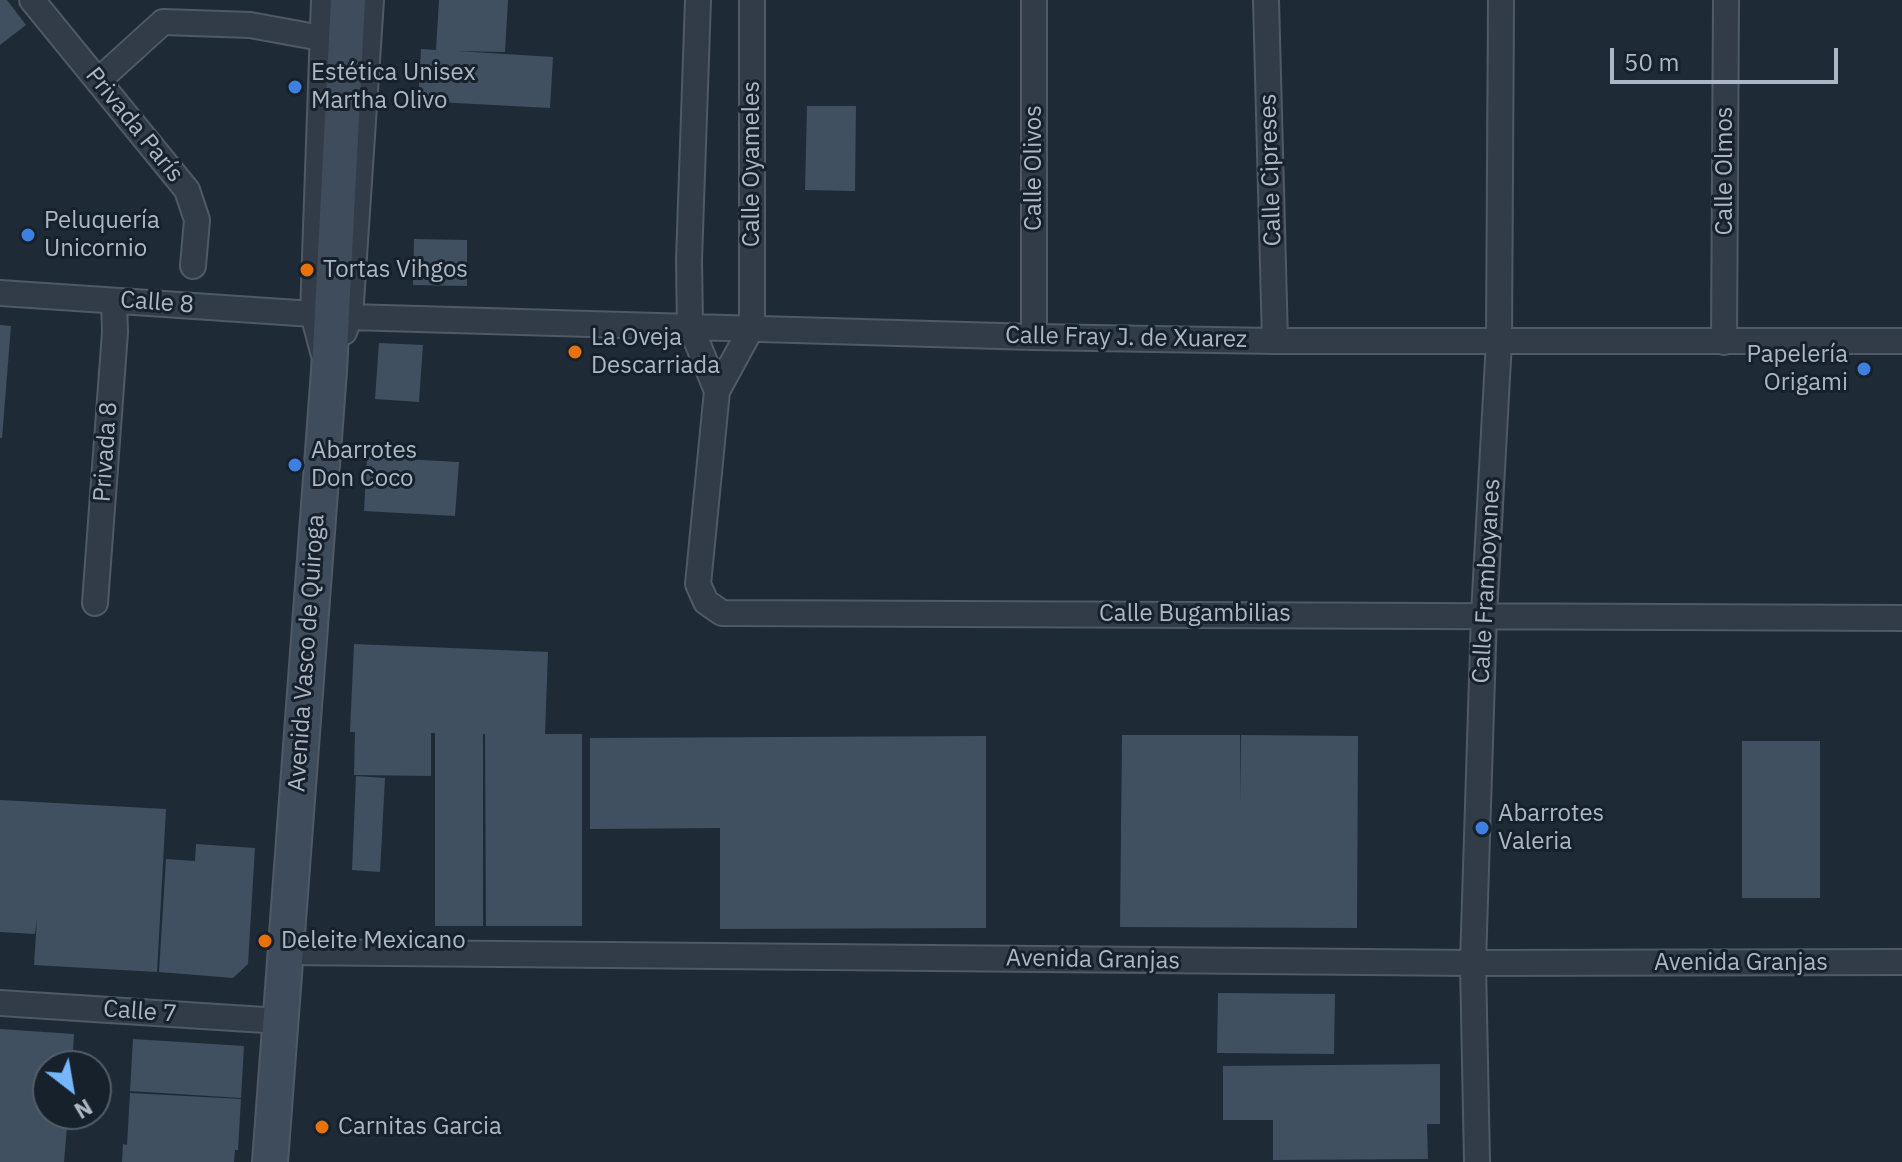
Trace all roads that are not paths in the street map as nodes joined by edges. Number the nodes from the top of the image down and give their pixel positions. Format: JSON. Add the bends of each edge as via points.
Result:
{"nodes":[{"id":1,"x":32,"y":0,"type":"edge"},
{"id":2,"x":324,"y":0,"type":"edge"},
{"id":3,"x":348,"y":0,"type":"edge"},
{"id":4,"x":371,"y":0,"type":"edge"},
{"id":5,"x":698,"y":0,"type":"edge"},
{"id":6,"x":752,"y":0,"type":"edge"},
{"id":7,"x":1034,"y":0,"type":"edge"},
{"id":8,"x":1266,"y":0,"type":"edge"},
{"id":9,"x":1501,"y":0,"type":"edge"},
{"id":10,"x":1726,"y":0,"type":"edge"},
{"id":11,"x":321,"y":38,"type":"junction"},
{"id":12,"x":98,"y":81,"type":"junction"},
{"id":13,"x":193,"y":266,"type":"dead end"},
{"id":14,"x":0,"y":293,"type":"edge"},
{"id":15,"x":114,"y":301,"type":"junction"},
{"id":16,"x":313,"y":314,"type":"junction"},
{"id":17,"x":350,"y":317,"type":"junction"},
{"id":18,"x":690,"y":325,"type":"junction"},
{"id":19,"x":752,"y":327,"type":"junction"},
{"id":20,"x":1034,"y":337,"type":"junction"},
{"id":21,"x":1275,"y":341,"type":"junction"},
{"id":22,"x":1499,"y":341,"type":"junction"},
{"id":23,"x":1902,"y":341,"type":"edge"},
{"id":24,"x":1724,"y":342,"type":"junction"},
{"id":25,"x":329,"y":371,"type":"junction"},
{"id":26,"x":717,"y":391,"type":"junction"},
{"id":27,"x":95,"y":603,"type":"dead end"},
{"id":28,"x":1484,"y":615,"type":"junction"},
{"id":29,"x":1902,"y":618,"type":"edge"},
{"id":30,"x":284,"y":952,"type":"junction"},
{"id":31,"x":1902,"y":962,"type":"edge"},
{"id":32,"x":1473,"y":963,"type":"junction"},
{"id":33,"x":0,"y":1003,"type":"edge"},
{"id":34,"x":280,"y":1021,"type":"junction"},
{"id":35,"x":270,"y":1162,"type":"edge"},
{"id":36,"x":1477,"y":1162,"type":"edge"}],
"edges":[{"from":1,"to":12,"type":"street","name":"Privada París"},
{"from":2,"to":11,"type":"street"},
{"from":3,"to":25,"type":"main road","name":"Avenida Vasco de Quiroga"},
{"from":4,"to":17,"type":"street"},
{"from":5,"to":18,"type":"street"},
{"from":6,"to":19,"type":"street","name":"Calle Oyameles"},
{"from":7,"to":20,"type":"street","name":"Calle Olivos"},
{"from":8,"to":21,"type":"street","name":"Calle Cipreses"},
{"from":9,"to":22,"type":"street","name":"Calle Framboyanes"},
{"from":10,"to":24,"type":"street","name":"Calle Olmos"},
{"from":11,"to":12,"type":"street","via":[[250,25],[163,22]]},
{"from":11,"to":16,"type":"street"},
{"from":12,"to":13,"type":"street","name":"Privada París","via":[[187,190],[197,220]]},
{"from":14,"to":15,"type":"street","name":"Calle 8"},
{"from":15,"to":16,"type":"street","name":"Calle 8"},
{"from":15,"to":27,"type":"street","name":"Privada 8"},
{"from":16,"to":25,"type":"street"},
{"from":17,"to":18,"type":"street","name":"Calle Fray J. de Xuarez"},
{"from":17,"to":25,"type":"street"},
{"from":18,"to":19,"type":"street","name":"Calle Fray J. de Xuarez"},
{"from":18,"to":26,"type":"street","name":"Calle Bugambilias"},
{"from":19,"to":20,"type":"street","name":"Calle Fray J. de Xuarez"},
{"from":19,"to":26,"type":"street","name":"Calle Bugambilias"},
{"from":20,"to":21,"type":"street","name":"Calle Fray J. de Xuarez"},
{"from":21,"to":22,"type":"street","name":"Calle Fray J. de Xuarez"},
{"from":22,"to":24,"type":"street","name":"Calle Fray J. de Xuarez"},
{"from":22,"to":28,"type":"street","name":"Calle Framboyanes"},
{"from":23,"to":24,"type":"street","name":"Calle Fray J. de Xuarez"},
{"from":25,"to":30,"type":"main road","name":"Avenida Vasco de Quiroga"},
{"from":26,"to":28,"type":"street","name":"Calle Bugambilias","via":[[698,584],[706,602],[722,613]]},
{"from":28,"to":29,"type":"street","name":"Calle Bugambilias"},
{"from":28,"to":32,"type":"street","name":"Calle Framboyanes"},
{"from":30,"to":32,"type":"street","name":"Avenida Granjas"},
{"from":30,"to":34,"type":"main road","name":"Avenida Vasco de Quiroga"},
{"from":31,"to":32,"type":"street","name":"Avenida Granjas"},
{"from":32,"to":36,"type":"street","name":"Calle Framboyanes"},
{"from":33,"to":34,"type":"street","name":"Calle 7"},
{"from":34,"to":35,"type":"main road","name":"Avenida Vasco de Quiroga"}]}
